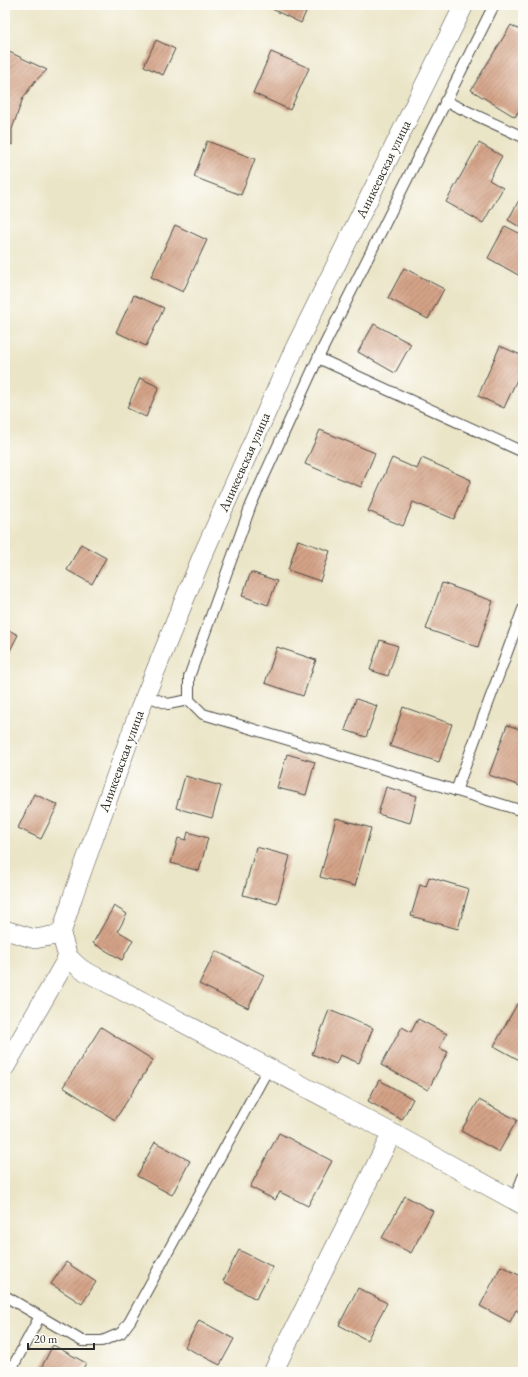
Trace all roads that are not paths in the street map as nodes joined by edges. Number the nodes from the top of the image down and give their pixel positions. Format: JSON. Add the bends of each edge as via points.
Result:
{"nodes":[{"id":1,"x":464,"y":5,"type":"edge"},
{"id":2,"x":494,"y":5,"type":"edge"},
{"id":3,"x":445,"y":102,"type":"junction"},
{"id":4,"x":523,"y":137,"type":"edge"},
{"id":5,"x":318,"y":358,"type":"junction"},
{"id":6,"x":523,"y":452,"type":"edge"},
{"id":7,"x":523,"y":609,"type":"edge"},
{"id":8,"x":145,"y":695,"type":"junction"},
{"id":9,"x":189,"y":700,"type":"junction"},
{"id":10,"x":456,"y":791,"type":"junction"},
{"id":11,"x":523,"y":811,"type":"edge"},
{"id":12,"x":5,"y":930,"type":"edge"},
{"id":13,"x":62,"y":934,"type":"junction"},
{"id":14,"x":68,"y":957,"type":"junction"},
{"id":15,"x":5,"y":1067,"type":"edge"},
{"id":16,"x":269,"y":1067,"type":"junction"},
{"id":17,"x":392,"y":1133,"type":"junction"},
{"id":18,"x":523,"y":1177,"type":"edge"},
{"id":19,"x":518,"y":1202,"type":"edge"},
{"id":20,"x":5,"y":1296,"type":"edge"},
{"id":21,"x":40,"y":1316,"type":"junction"},
{"id":22,"x":10,"y":1372,"type":"edge"},
{"id":23,"x":272,"y":1372,"type":"edge"}],
"edges":[{"from":1,"to":8,"type":"street","name":"Аникеевская улица","via":[[294,350],[201,559]]},
{"from":2,"to":3,"type":"lane"},
{"from":3,"to":4,"type":"lane"},
{"from":3,"to":5,"type":"lane"},
{"from":5,"to":6,"type":"lane"},
{"from":5,"to":9,"type":"lane","via":[[251,505],[189,677]]},
{"from":7,"to":10,"type":"lane"},
{"from":8,"to":9,"type":"lane","via":[[168,704]]},
{"from":8,"to":13,"type":"street","name":"Аникеевская улица","via":[[73,896]]},
{"from":9,"to":10,"type":"lane","via":[[203,714]]},
{"from":10,"to":11,"type":"lane"},
{"from":12,"to":13,"type":"street","via":[[35,939]]},
{"from":13,"to":14,"type":"street"},
{"from":14,"to":15,"type":"street"},
{"from":14,"to":16,"type":"street","via":[[81,969]]},
{"from":16,"to":17,"type":"street"},
{"from":16,"to":21,"type":"lane","via":[[130,1321],[121,1332],[102,1341],[82,1341]]},
{"from":17,"to":19,"type":"street"},
{"from":17,"to":23,"type":"street"},
{"from":18,"to":19,"type":"lane"},
{"from":20,"to":21,"type":"lane"},
{"from":21,"to":22,"type":"lane"}]}
